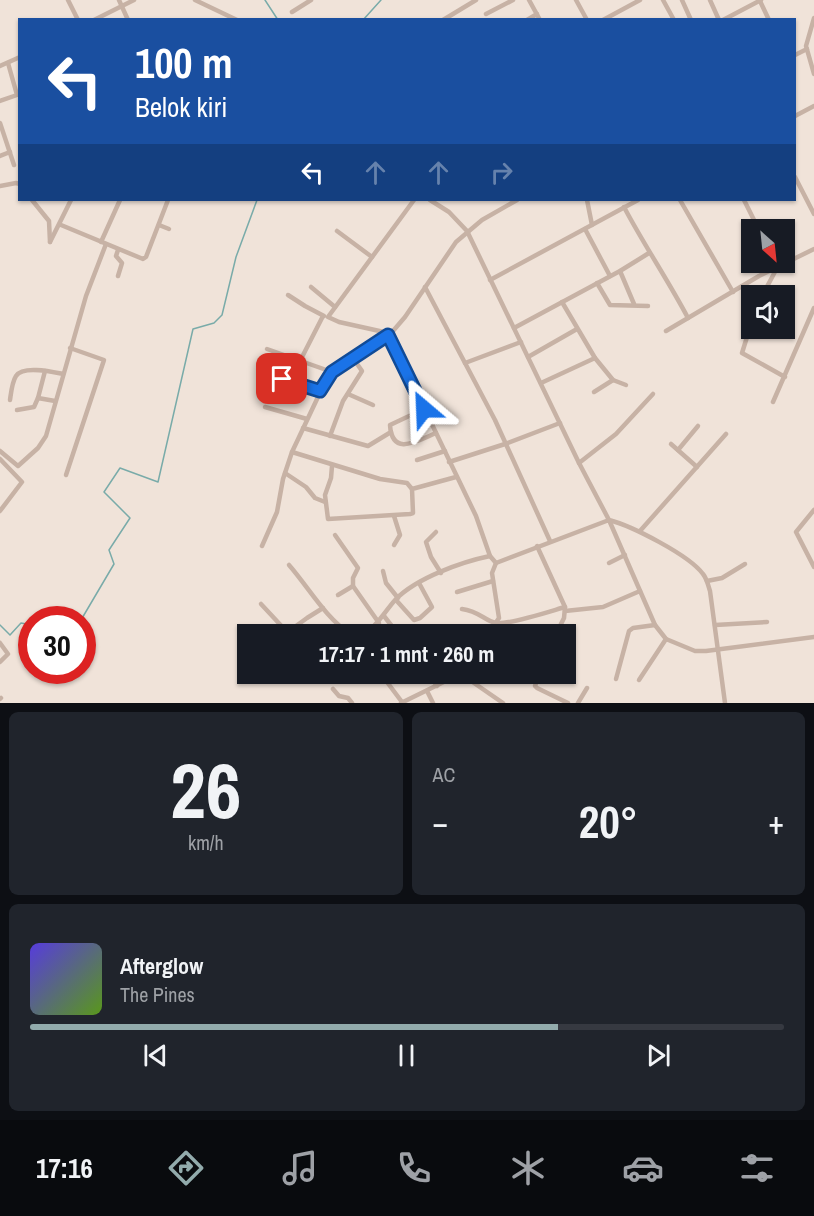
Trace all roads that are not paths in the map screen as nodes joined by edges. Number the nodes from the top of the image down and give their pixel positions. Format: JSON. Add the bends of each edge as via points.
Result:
{"nodes":[{"id":1,"x":68,"y":0,"type":"edge"},
{"id":2,"x":119,"y":0,"type":"edge"},
{"id":3,"x":134,"y":0,"type":"edge"},
{"id":4,"x":195,"y":0,"type":"edge"},
{"id":5,"x":311,"y":0,"type":"edge"},
{"id":6,"x":476,"y":0,"type":"edge"},
{"id":7,"x":513,"y":0,"type":"edge"},
{"id":8,"x":529,"y":0,"type":"edge"},
{"id":9,"x":576,"y":0,"type":"edge"},
{"id":10,"x":640,"y":0,"type":"edge"},
{"id":11,"x":663,"y":0,"type":"edge"},
{"id":12,"x":682,"y":0,"type":"edge"},
{"id":13,"x":710,"y":0,"type":"edge"},
{"id":14,"x":758,"y":1,"type":"edge"},
{"id":15,"x":122,"y":6,"type":"junction"},
{"id":16,"x":292,"y":12,"type":"dead end"},
{"id":17,"x":486,"y":14,"type":"dead end"},
{"id":18,"x":538,"y":17,"type":"edge"},
{"id":19,"x":77,"y":18,"type":"edge"},
{"id":20,"x":98,"y":18,"type":"edge"},
{"id":21,"x":127,"y":18,"type":"edge"},
{"id":22,"x":233,"y":18,"type":"edge"},
{"id":23,"x":446,"y":18,"type":"edge"},
{"id":24,"x":586,"y":18,"type":"edge"},
{"id":25,"x":607,"y":18,"type":"edge"},
{"id":26,"x":673,"y":18,"type":"edge"},
{"id":27,"x":691,"y":18,"type":"edge"},
{"id":28,"x":720,"y":18,"type":"edge"},
{"id":29,"x":730,"y":18,"type":"edge"},
{"id":30,"x":768,"y":18,"type":"edge"},
{"id":31,"x":814,"y":18,"type":"edge"},
{"id":32,"x":807,"y":49,"type":"junction"},
{"id":33,"x":796,"y":54,"type":"edge"},
{"id":34,"x":18,"y":58,"type":"edge"},
{"id":35,"x":8,"y":63,"type":"junction"},
{"id":36,"x":0,"y":66,"type":"edge"},
{"id":37,"x":814,"y":74,"type":"edge"},
{"id":38,"x":17,"y":95,"type":"joint"},
{"id":39,"x":0,"y":101,"type":"edge"},
{"id":40,"x":814,"y":106,"type":"edge"},
{"id":41,"x":796,"y":115,"type":"edge"},
{"id":42,"x":0,"y":123,"type":"edge"},
{"id":43,"x":2,"y":139,"type":"edge"},
{"id":44,"x":10,"y":152,"type":"junction"},
{"id":45,"x":0,"y":156,"type":"edge"},
{"id":46,"x":14,"y":165,"type":"dead end"},
{"id":47,"x":796,"y":179,"type":"edge"},
{"id":48,"x":18,"y":184,"type":"edge"},
{"id":49,"x":0,"y":186,"type":"edge"},
{"id":50,"x":33,"y":201,"type":"edge"},
{"id":51,"x":71,"y":201,"type":"edge"},
{"id":52,"x":120,"y":201,"type":"edge"},
{"id":53,"x":168,"y":201,"type":"edge"},
{"id":54,"x":413,"y":201,"type":"edge"},
{"id":55,"x":432,"y":201,"type":"edge"},
{"id":56,"x":515,"y":201,"type":"edge"},
{"id":57,"x":587,"y":201,"type":"edge"},
{"id":58,"x":636,"y":201,"type":"edge"},
{"id":59,"x":681,"y":201,"type":"edge"},
{"id":60,"x":744,"y":201,"type":"edge"},
{"id":61,"x":624,"y":207,"type":"junction"},
{"id":62,"x":814,"y":214,"type":"edge"},
{"id":63,"x":754,"y":219,"type":"edge"},
{"id":64,"x":61,"y":225,"type":"junction"},
{"id":65,"x":159,"y":225,"type":"junction"},
{"id":66,"x":592,"y":225,"type":"junction"},
{"id":67,"x":169,"y":229,"type":"dead end"},
{"id":68,"x":585,"y":229,"type":"junction"},
{"id":69,"x":337,"y":231,"type":"dead end"},
{"id":70,"x":467,"y":231,"type":"junction"},
{"id":71,"x":103,"y":243,"type":"junction"},
{"id":72,"x":814,"y":249,"type":"edge"},
{"id":73,"x":118,"y":250,"type":"junction"},
{"id":74,"x":649,"y":253,"type":"junction"},
{"id":75,"x":372,"y":257,"type":"junction"},
{"id":76,"x":795,"y":257,"type":"edge"},
{"id":77,"x":620,"y":271,"type":"junction"},
{"id":78,"x":763,"y":273,"type":"edge"},
{"id":79,"x":118,"y":276,"type":"dead end"},
{"id":80,"x":610,"y":276,"type":"junction"},
{"id":81,"x":490,"y":280,"type":"junction"},
{"id":82,"x":597,"y":283,"type":"junction"},
{"id":83,"x":310,"y":287,"type":"dead end"},
{"id":84,"x":425,"y":287,"type":"junction"},
{"id":85,"x":733,"y":292,"type":"junction"},
{"id":86,"x":288,"y":295,"type":"dead end"},
{"id":87,"x":562,"y":302,"type":"junction"},
{"id":88,"x":634,"y":304,"type":"junction"},
{"id":89,"x":648,"y":306,"type":"dead end"},
{"id":90,"x":335,"y":307,"type":"junction"},
{"id":91,"x":814,"y":308,"type":"edge"},
{"id":92,"x":326,"y":316,"type":"junction"},
{"id":93,"x":688,"y":318,"type":"junction"},
{"id":94,"x":514,"y":328,"type":"junction"},
{"id":95,"x":577,"y":329,"type":"junction"},
{"id":96,"x":666,"y":331,"type":"dead end"},
{"id":97,"x":388,"y":335,"type":"junction"},
{"id":98,"x":745,"y":339,"type":"edge"},
{"id":99,"x":521,"y":342,"type":"junction"},
{"id":100,"x":70,"y":348,"type":"junction"},
{"id":101,"x":267,"y":350,"type":"dead end"},
{"id":102,"x":528,"y":357,"type":"junction"},
{"id":103,"x":353,"y":358,"type":"junction"},
{"id":104,"x":595,"y":358,"type":"junction"},
{"id":105,"x":300,"y":361,"type":"junction"},
{"id":106,"x":465,"y":363,"type":"junction"},
{"id":107,"x":45,"y":371,"type":"junction"},
{"id":108,"x":332,"y":372,"type":"junction"},
{"id":109,"x":264,"y":373,"type":"dead end"},
{"id":110,"x":63,"y":374,"type":"junction"},
{"id":111,"x":785,"y":377,"type":"junction"},
{"id":112,"x":613,"y":380,"type":"junction"},
{"id":113,"x":541,"y":383,"type":"junction"},
{"id":114,"x":626,"y":385,"type":"dead end"},
{"id":115,"x":320,"y":391,"type":"junction"},
{"id":116,"x":594,"y":392,"type":"dead end"},
{"id":117,"x":348,"y":394,"type":"junction"},
{"id":118,"x":653,"y":394,"type":"dead end"},
{"id":119,"x":38,"y":398,"type":"junction"},
{"id":120,"x":10,"y":400,"type":"dead end"},
{"id":121,"x":55,"y":401,"type":"junction"},
{"id":122,"x":773,"y":402,"type":"dead end"},
{"id":123,"x":373,"y":405,"type":"dead end"},
{"id":124,"x":265,"y":407,"type":"dead end"},
{"id":125,"x":424,"y":409,"type":"junction"},
{"id":126,"x":17,"y":410,"type":"dead end"},
{"id":127,"x":307,"y":419,"type":"junction"},
{"id":128,"x":560,"y":423,"type":"junction"},
{"id":129,"x":698,"y":426,"type":"dead end"},
{"id":130,"x":303,"y":428,"type":"junction"},
{"id":131,"x":391,"y":432,"type":"junction"},
{"id":132,"x":436,"y":433,"type":"junction"},
{"id":133,"x":726,"y":434,"type":"dead end"},
{"id":134,"x":330,"y":436,"type":"junction"},
{"id":135,"x":505,"y":444,"type":"junction"},
{"id":136,"x":671,"y":444,"type":"dead end"},
{"id":137,"x":678,"y":450,"type":"junction"},
{"id":138,"x":0,"y":451,"type":"edge"},
{"id":139,"x":444,"y":451,"type":"junction"},
{"id":140,"x":292,"y":452,"type":"junction"},
{"id":141,"x":0,"y":459,"type":"edge"},
{"id":142,"x":417,"y":460,"type":"dead end"},
{"id":143,"x":449,"y":462,"type":"junction"},
{"id":144,"x":579,"y":463,"type":"junction"},
{"id":145,"x":5,"y":464,"type":"junction"},
{"id":146,"x":332,"y":466,"type":"junction"},
{"id":147,"x":697,"y":467,"type":"junction"},
{"id":148,"x":0,"y":471,"type":"edge"},
{"id":149,"x":285,"y":473,"type":"junction"},
{"id":150,"x":66,"y":475,"type":"dead end"},
{"id":151,"x":456,"y":477,"type":"junction"},
{"id":152,"x":412,"y":489,"type":"junction"},
{"id":153,"x":325,"y":502,"type":"junction"},
{"id":154,"x":814,"y":510,"type":"edge"},
{"id":155,"x":0,"y":511,"type":"edge"},
{"id":156,"x":394,"y":516,"type":"junction"},
{"id":157,"x":609,"y":520,"type":"junction"},
{"id":158,"x":435,"y":531,"type":"dead end"},
{"id":159,"x":640,"y":531,"type":"junction"},
{"id":160,"x":335,"y":536,"type":"dead end"},
{"id":161,"x":550,"y":541,"type":"junction"},
{"id":162,"x":394,"y":545,"type":"dead end"},
{"id":163,"x":262,"y":546,"type":"dead end"},
{"id":164,"x":537,"y":546,"type":"junction"},
{"id":165,"x":814,"y":550,"type":"edge"},
{"id":166,"x":808,"y":554,"type":"junction"},
{"id":167,"x":625,"y":555,"type":"junction"},
{"id":168,"x":490,"y":556,"type":"junction"},
{"id":169,"x":496,"y":563,"type":"junction"},
{"id":170,"x":609,"y":563,"type":"dead end"},
{"id":171,"x":745,"y":564,"type":"dead end"},
{"id":172,"x":290,"y":565,"type":"dead end"},
{"id":173,"x":814,"y":567,"type":"edge"},
{"id":174,"x":383,"y":571,"type":"dead end"},
{"id":175,"x":441,"y":573,"type":"junction"},
{"id":176,"x":493,"y":581,"type":"junction"},
{"id":177,"x":707,"y":581,"type":"junction"},
{"id":178,"x":419,"y":583,"type":"junction"},
{"id":179,"x":353,"y":586,"type":"junction"},
{"id":180,"x":640,"y":591,"type":"junction"},
{"id":181,"x":456,"y":592,"type":"dead end"},
{"id":182,"x":338,"y":595,"type":"dead end"},
{"id":183,"x":397,"y":599,"type":"junction"},
{"id":184,"x":261,"y":604,"type":"dead end"},
{"id":185,"x":323,"y":609,"type":"junction"},
{"id":186,"x":462,"y":609,"type":"dead end"},
{"id":187,"x":565,"y":609,"type":"junction"},
{"id":188,"x":384,"y":616,"type":"junction"},
{"id":189,"x":767,"y":622,"type":"dead end"},
{"id":190,"x":379,"y":623,"type":"joint"},
{"id":191,"x":496,"y":623,"type":"junction"},
{"id":192,"x":278,"y":624,"type":"edge"},
{"id":193,"x":299,"y":624,"type":"edge"},
{"id":194,"x":339,"y":624,"type":"edge"},
{"id":195,"x":390,"y":624,"type":"edge"},
{"id":196,"x":560,"y":624,"type":"edge"},
{"id":197,"x":655,"y":625,"type":"junction"},
{"id":198,"x":715,"y":625,"type":"junction"},
{"id":199,"x":814,"y":637,"type":"edge"},
{"id":200,"x":666,"y":639,"type":"junction"},
{"id":201,"x":0,"y":643,"type":"edge"},
{"id":202,"x":718,"y":648,"type":"junction"},
{"id":203,"x":0,"y":662,"type":"edge"},
{"id":204,"x":616,"y":679,"type":"dead end"},
{"id":205,"x":639,"y":680,"type":"dead end"},
{"id":206,"x":389,"y":684,"type":"edge"},
{"id":207,"x":441,"y":684,"type":"edge"},
{"id":208,"x":475,"y":684,"type":"edge"},
{"id":209,"x":536,"y":684,"type":"edge"},
{"id":210,"x":437,"y":686,"type":"joint"},
{"id":211,"x":587,"y":688,"type":"dead end"},
{"id":212,"x":333,"y":689,"type":"dead end"},
{"id":213,"x":427,"y":691,"type":"junction"},
{"id":214,"x":404,"y":702,"type":"edge"},
{"id":215,"x":352,"y":703,"type":"edge"},
{"id":216,"x":434,"y":703,"type":"edge"},
{"id":217,"x":503,"y":703,"type":"edge"},
{"id":218,"x":568,"y":703,"type":"edge"},
{"id":219,"x":578,"y":703,"type":"edge"},
{"id":220,"x":725,"y":703,"type":"edge"}],
"edges":[{"from":1,"to":19,"type":"street"},
{"from":2,"to":15,"type":"street"},
{"from":3,"to":15,"type":"street"},
{"from":4,"to":22,"type":"street"},
{"from":5,"to":16,"type":"street"},
{"from":6,"to":23,"type":"street"},
{"from":7,"to":17,"type":"street"},
{"from":8,"to":18,"type":"street"},
{"from":9,"to":24,"type":"street"},
{"from":10,"to":25,"type":"street"},
{"from":11,"to":26,"type":"street"},
{"from":12,"to":27,"type":"street"},
{"from":13,"to":28,"type":"street"},
{"from":14,"to":29,"type":"street"},
{"from":14,"to":30,"type":"street"},
{"from":15,"to":20,"type":"street"},
{"from":15,"to":21,"type":"street"},
{"from":31,"to":32,"type":"street"},
{"from":32,"to":33,"type":"street"},
{"from":32,"to":37,"type":"street"},
{"from":34,"to":35,"type":"street"},
{"from":35,"to":36,"type":"street"},
{"from":35,"to":38,"type":"street"},
{"from":38,"to":39,"type":"street"},
{"from":40,"to":41,"type":"street"},
{"from":42,"to":43,"type":"street"},
{"from":43,"to":44,"type":"street"},
{"from":44,"to":45,"type":"street"},
{"from":44,"to":46,"type":"street"},
{"from":47,"to":62,"type":"street"},
{"from":48,"to":49,"type":"street"},
{"from":50,"to":64,"type":"street","via":[[48,219],[50,242]]},
{"from":51,"to":64,"type":"street"},
{"from":52,"to":71,"type":"street"},
{"from":53,"to":65,"type":"street"},
{"from":54,"to":75,"type":"street"},
{"from":55,"to":70,"type":"street"},
{"from":56,"to":70,"type":"street"},
{"from":57,"to":66,"type":"street"},
{"from":58,"to":61,"type":"street"},
{"from":59,"to":85,"type":"street"},
{"from":60,"to":63,"type":"street"},
{"from":61,"to":66,"type":"street"},
{"from":61,"to":74,"type":"street"},
{"from":64,"to":71,"type":"street"},
{"from":65,"to":67,"type":"street"},
{"from":65,"to":73,"type":"street","via":[[143,259]]},
{"from":66,"to":68,"type":"street"},
{"from":68,"to":80,"type":"street"},
{"from":68,"to":81,"type":"street"},
{"from":69,"to":75,"type":"street"},
{"from":70,"to":81,"type":"street"},
{"from":70,"to":84,"type":"street"},
{"from":71,"to":73,"type":"street"},
{"from":71,"to":100,"type":"street"},
{"from":72,"to":76,"type":"street"},
{"from":73,"to":79,"type":"street","via":[[116,256],[122,262]]},
{"from":74,"to":77,"type":"street"},
{"from":74,"to":93,"type":"street"},
{"from":75,"to":90,"type":"street"},
{"from":77,"to":80,"type":"street"},
{"from":77,"to":88,"type":"street"},
{"from":78,"to":85,"type":"street"},
{"from":80,"to":82,"type":"street"},
{"from":81,"to":94,"type":"street"},
{"from":82,"to":87,"type":"street"},
{"from":82,"to":88,"type":"street","via":[[610,305]]},
{"from":83,"to":90,"type":"street"},
{"from":84,"to":97,"type":"street"},
{"from":84,"to":106,"type":"street"},
{"from":85,"to":93,"type":"street"},
{"from":86,"to":92,"type":"street"},
{"from":87,"to":94,"type":"street"},
{"from":87,"to":95,"type":"street"},
{"from":88,"to":89,"type":"street"},
{"from":90,"to":92,"type":"street"},
{"from":91,"to":111,"type":"street"},
{"from":92,"to":97,"type":"street"},
{"from":92,"to":105,"type":"street"},
{"from":93,"to":96,"type":"street"},
{"from":94,"to":99,"type":"street"},
{"from":95,"to":102,"type":"street"},
{"from":95,"to":104,"type":"street"},
{"from":97,"to":103,"type":"street"},
{"from":97,"to":125,"type":"street"},
{"from":98,"to":111,"type":"street","via":[[742,354]]},
{"from":99,"to":102,"type":"street"},
{"from":99,"to":106,"type":"street"},
{"from":100,"to":110,"type":"street"},
{"from":100,"to":150,"type":"street","via":[[104,360]]},
{"from":101,"to":105,"type":"street"},
{"from":102,"to":113,"type":"street"},
{"from":103,"to":108,"type":"street"},
{"from":103,"to":117,"type":"street","via":[[362,371]]},
{"from":104,"to":112,"type":"street"},
{"from":104,"to":113,"type":"street"},
{"from":105,"to":108,"type":"street"},
{"from":106,"to":135,"type":"street"},
{"from":107,"to":110,"type":"street"},
{"from":107,"to":119,"type":"street"},
{"from":107,"to":120,"type":"street","via":[[18,374]]},
{"from":108,"to":115,"type":"street"},
{"from":109,"to":115,"type":"street"},
{"from":110,"to":121,"type":"street"},
{"from":111,"to":122,"type":"street"},
{"from":112,"to":114,"type":"street"},
{"from":112,"to":116,"type":"street"},
{"from":113,"to":128,"type":"street"},
{"from":115,"to":127,"type":"street"},
{"from":117,"to":123,"type":"street"},
{"from":117,"to":134,"type":"street"},
{"from":118,"to":144,"type":"street","via":[[616,434]]},
{"from":119,"to":121,"type":"street"},
{"from":119,"to":126,"type":"street","via":[[34,407]]},
{"from":121,"to":138,"type":"street","via":[[44,441],[20,465],[14,465]]},
{"from":124,"to":127,"type":"street"},
{"from":125,"to":131,"type":"street","via":[[390,425]]},
{"from":125,"to":132,"type":"street"},
{"from":127,"to":130,"type":"street"},
{"from":128,"to":135,"type":"street"},
{"from":128,"to":144,"type":"street"},
{"from":129,"to":137,"type":"street"},
{"from":130,"to":134,"type":"street"},
{"from":130,"to":140,"type":"street"},
{"from":131,"to":132,"type":"street","via":[[397,443],[403,445]]},
{"from":131,"to":134,"type":"street","via":[[368,446]]},
{"from":132,"to":139,"type":"street"},
{"from":133,"to":147,"type":"street"},
{"from":135,"to":143,"type":"street"},
{"from":135,"to":161,"type":"street"},
{"from":136,"to":137,"type":"street"},
{"from":137,"to":147,"type":"street"},
{"from":139,"to":142,"type":"street"},
{"from":139,"to":143,"type":"street"},
{"from":140,"to":146,"type":"street"},
{"from":140,"to":149,"type":"street"},
{"from":141,"to":145,"type":"street"},
{"from":143,"to":151,"type":"street"},
{"from":144,"to":157,"type":"street"},
{"from":145,"to":148,"type":"street"},
{"from":145,"to":155,"type":"street","via":[[22,483]]},
{"from":146,"to":152,"type":"street","via":[[407,483]]},
{"from":146,"to":153,"type":"street"},
{"from":147,"to":159,"type":"street"},
{"from":149,"to":153,"type":"street"},
{"from":149,"to":163,"type":"street","via":[[277,512]]},
{"from":151,"to":152,"type":"street"},
{"from":151,"to":168,"type":"street"},
{"from":152,"to":156,"type":"street","via":[[413,513]]},
{"from":153,"to":156,"type":"street","via":[[328,519]]},
{"from":154,"to":166,"type":"street","via":[[796,532]]},
{"from":156,"to":162,"type":"street","via":[[400,535]]},
{"from":157,"to":159,"type":"street"},
{"from":157,"to":161,"type":"street"},
{"from":157,"to":167,"type":"street"},
{"from":158,"to":175,"type":"street","via":[[426,542]]},
{"from":159,"to":177,"type":"street","via":[[700,570]]},
{"from":160,"to":179,"type":"street","via":[[358,568]]},
{"from":161,"to":164,"type":"street"},
{"from":164,"to":169,"type":"street"},
{"from":164,"to":187,"type":"street"},
{"from":165,"to":166,"type":"street"},
{"from":166,"to":173,"type":"street"},
{"from":167,"to":170,"type":"street"},
{"from":167,"to":180,"type":"street"},
{"from":168,"to":169,"type":"street"},
{"from":168,"to":175,"type":"street"},
{"from":169,"to":176,"type":"street"},
{"from":171,"to":177,"type":"street","via":[[722,578]]},
{"from":172,"to":185,"type":"street"},
{"from":174,"to":183,"type":"street"},
{"from":175,"to":178,"type":"street"},
{"from":176,"to":181,"type":"street"},
{"from":176,"to":191,"type":"street","via":[[499,613]]},
{"from":177,"to":198,"type":"street"},
{"from":178,"to":183,"type":"street"},
{"from":178,"to":183,"type":"street","via":[[432,607],[420,618],[414,620]]},
{"from":179,"to":182,"type":"street"},
{"from":179,"to":190,"type":"street"},
{"from":180,"to":187,"type":"street","via":[[603,607]]},
{"from":180,"to":197,"type":"street"},
{"from":183,"to":188,"type":"street"},
{"from":184,"to":192,"type":"street"},
{"from":185,"to":193,"type":"street"},
{"from":185,"to":194,"type":"street"},
{"from":186,"to":191,"type":"street"},
{"from":187,"to":191,"type":"street"},
{"from":187,"to":196,"type":"street"},
{"from":188,"to":190,"type":"street"},
{"from":188,"to":195,"type":"street"},
{"from":189,"to":198,"type":"street"},
{"from":197,"to":200,"type":"street"},
{"from":197,"to":204,"type":"street","via":[[629,631]]},
{"from":198,"to":202,"type":"street"},
{"from":199,"to":202,"type":"street"},
{"from":200,"to":202,"type":"street","via":[[695,651]]},
{"from":200,"to":205,"type":"street"},
{"from":201,"to":203,"type":"street","via":[[8,653]]},
{"from":202,"to":220,"type":"street"},
{"from":206,"to":214,"type":"street"},
{"from":207,"to":210,"type":"street"},
{"from":208,"to":217,"type":"street"},
{"from":209,"to":218,"type":"street"},
{"from":210,"to":213,"type":"street"},
{"from":211,"to":219,"type":"street"},
{"from":212,"to":215,"type":"street"},
{"from":213,"to":214,"type":"street"},
{"from":213,"to":216,"type":"street"}]}
